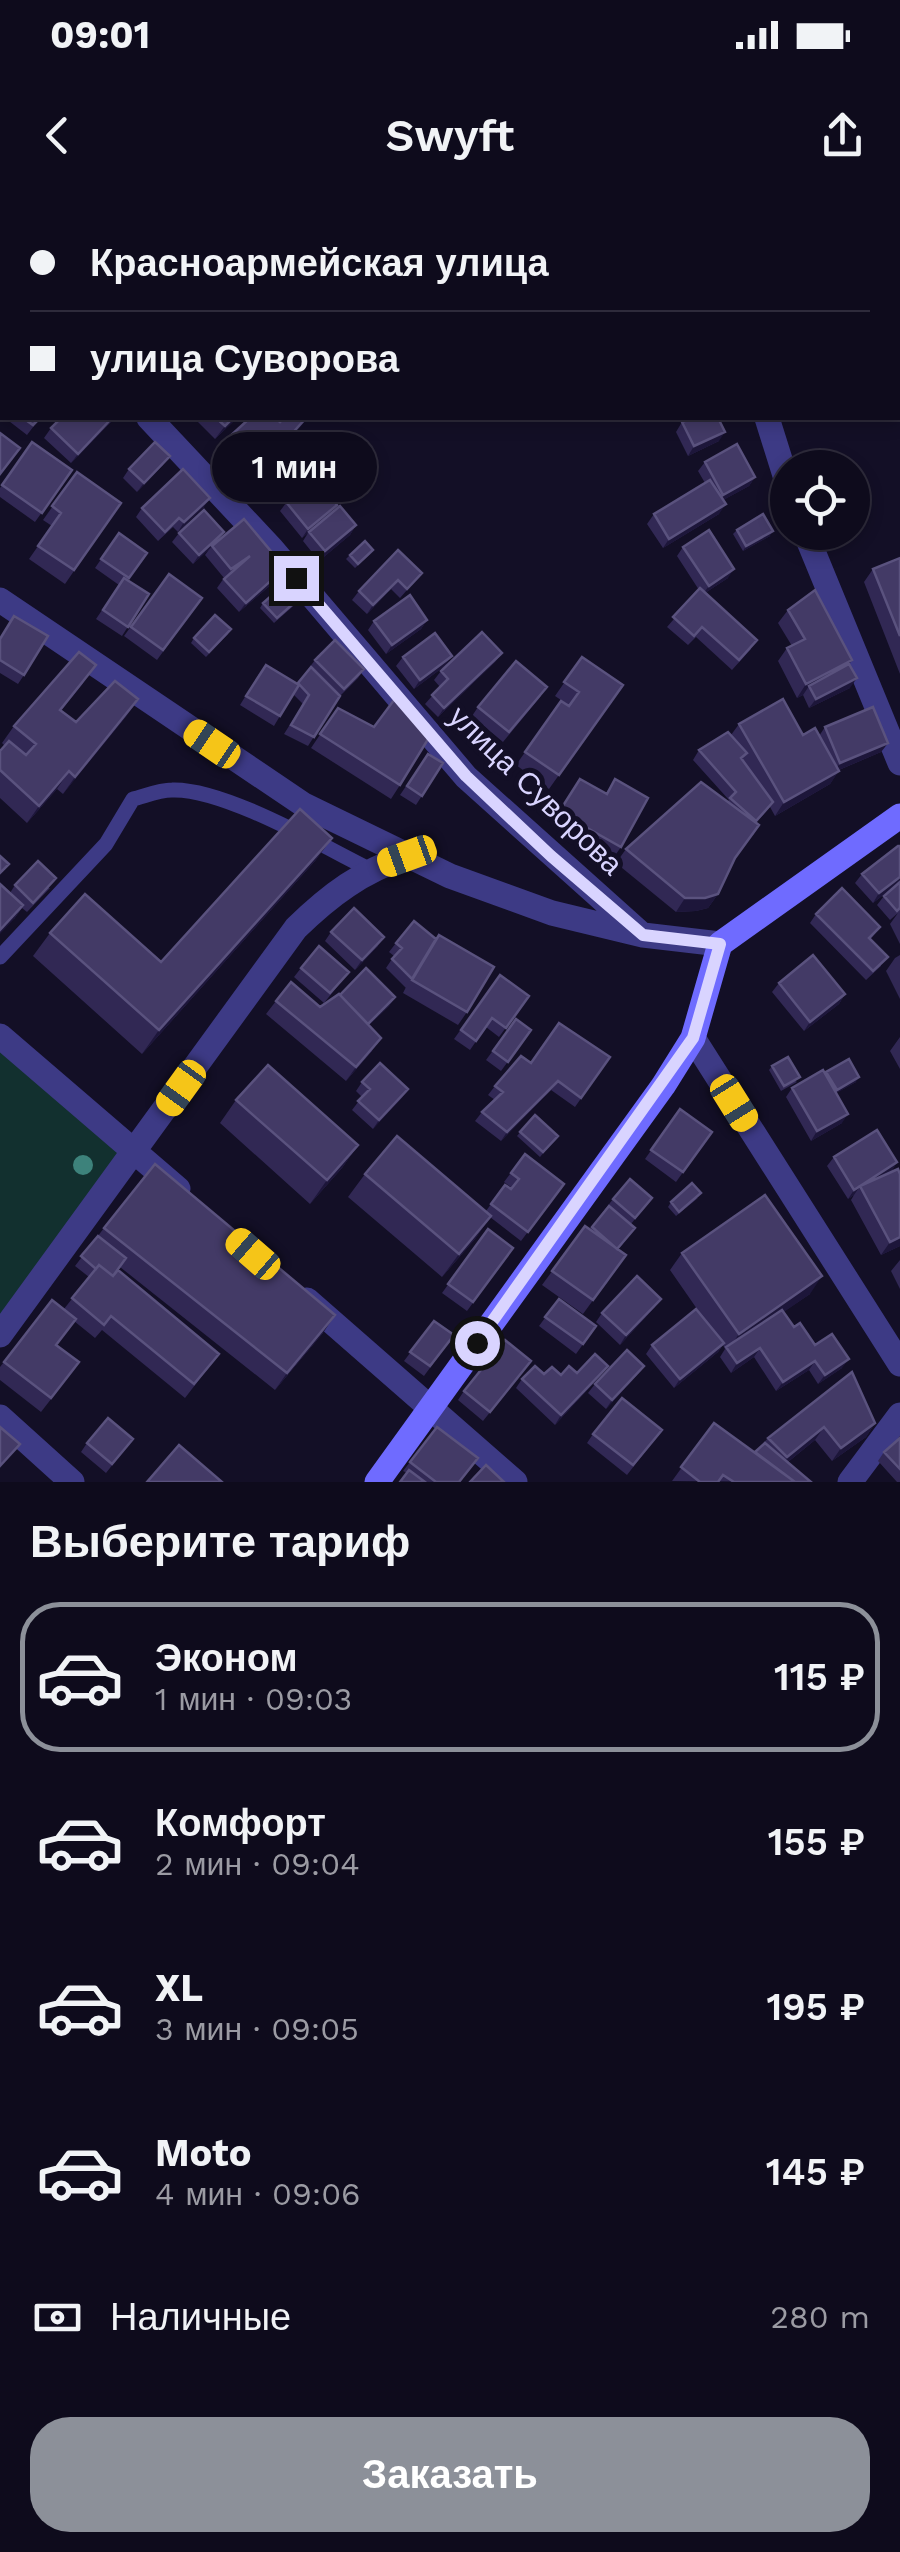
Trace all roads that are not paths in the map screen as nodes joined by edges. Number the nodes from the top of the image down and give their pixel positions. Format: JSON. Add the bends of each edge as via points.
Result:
{"nodes":[{"id":1,"x":152,"y":420,"type":"edge"},
{"id":2,"x":768,"y":420,"type":"edge"},
{"id":3,"x":777,"y":450,"type":"edge"},
{"id":4,"x":812,"y":550,"type":"edge"},
{"id":5,"x":0,"y":600,"type":"edge"},
{"id":6,"x":900,"y":763,"type":"edge"},
{"id":7,"x":900,"y":816,"type":"edge"},
{"id":8,"x":407,"y":856,"type":"junction"},
{"id":9,"x":369,"y":869,"type":"junction"},
{"id":10,"x":643,"y":935,"type":"junction"},
{"id":11,"x":720,"y":944,"type":"junction"},
{"id":12,"x":0,"y":956,"type":"edge"},
{"id":13,"x":0,"y":1036,"type":"edge"},
{"id":14,"x":693,"y":1038,"type":"junction"},
{"id":15,"x":134,"y":1152,"type":"junction"},
{"id":16,"x":194,"y":1203,"type":"edge"},
{"id":17,"x":282,"y":1279,"type":"edge"},
{"id":18,"x":0,"y":1336,"type":"edge"},
{"id":19,"x":900,"y":1364,"type":"edge"},
{"id":20,"x":431,"y":1407,"type":"junction"},
{"id":21,"x":900,"y":1415,"type":"edge"},
{"id":22,"x":0,"y":1417,"type":"edge"},
{"id":23,"x":72,"y":1482,"type":"edge"},
{"id":24,"x":377,"y":1482,"type":"edge"},
{"id":25,"x":515,"y":1482,"type":"edge"},
{"id":26,"x":850,"y":1482,"type":"edge"}],
"edges":[{"from":1,"to":10,"type":"street","name":"улица Суворова","via":[[466,776]]},
{"from":2,"to":3,"type":"street"},
{"from":4,"to":6,"type":"street"},
{"from":5,"to":8,"type":"street","via":[[304,805]]},
{"from":7,"to":11,"type":"street"},
{"from":8,"to":9,"type":"street"},
{"from":8,"to":10,"type":"street","via":[[552,913]]},
{"from":9,"to":12,"type":"lane","via":[[245,811],[169,789],[134,800],[106,844]]},
{"from":9,"to":15,"type":"street","via":[[332,892],[296,928]]},
{"from":10,"to":11,"type":"street"},
{"from":11,"to":14,"type":"street"},
{"from":13,"to":15,"type":"street"},
{"from":14,"to":19,"type":"street"},
{"from":14,"to":20,"type":"street"},
{"from":15,"to":16,"type":"street"},
{"from":15,"to":18,"type":"street"},
{"from":17,"to":20,"type":"street"},
{"from":20,"to":24,"type":"street"},
{"from":20,"to":25,"type":"street"},
{"from":21,"to":26,"type":"street"},
{"from":22,"to":23,"type":"street"}]}
